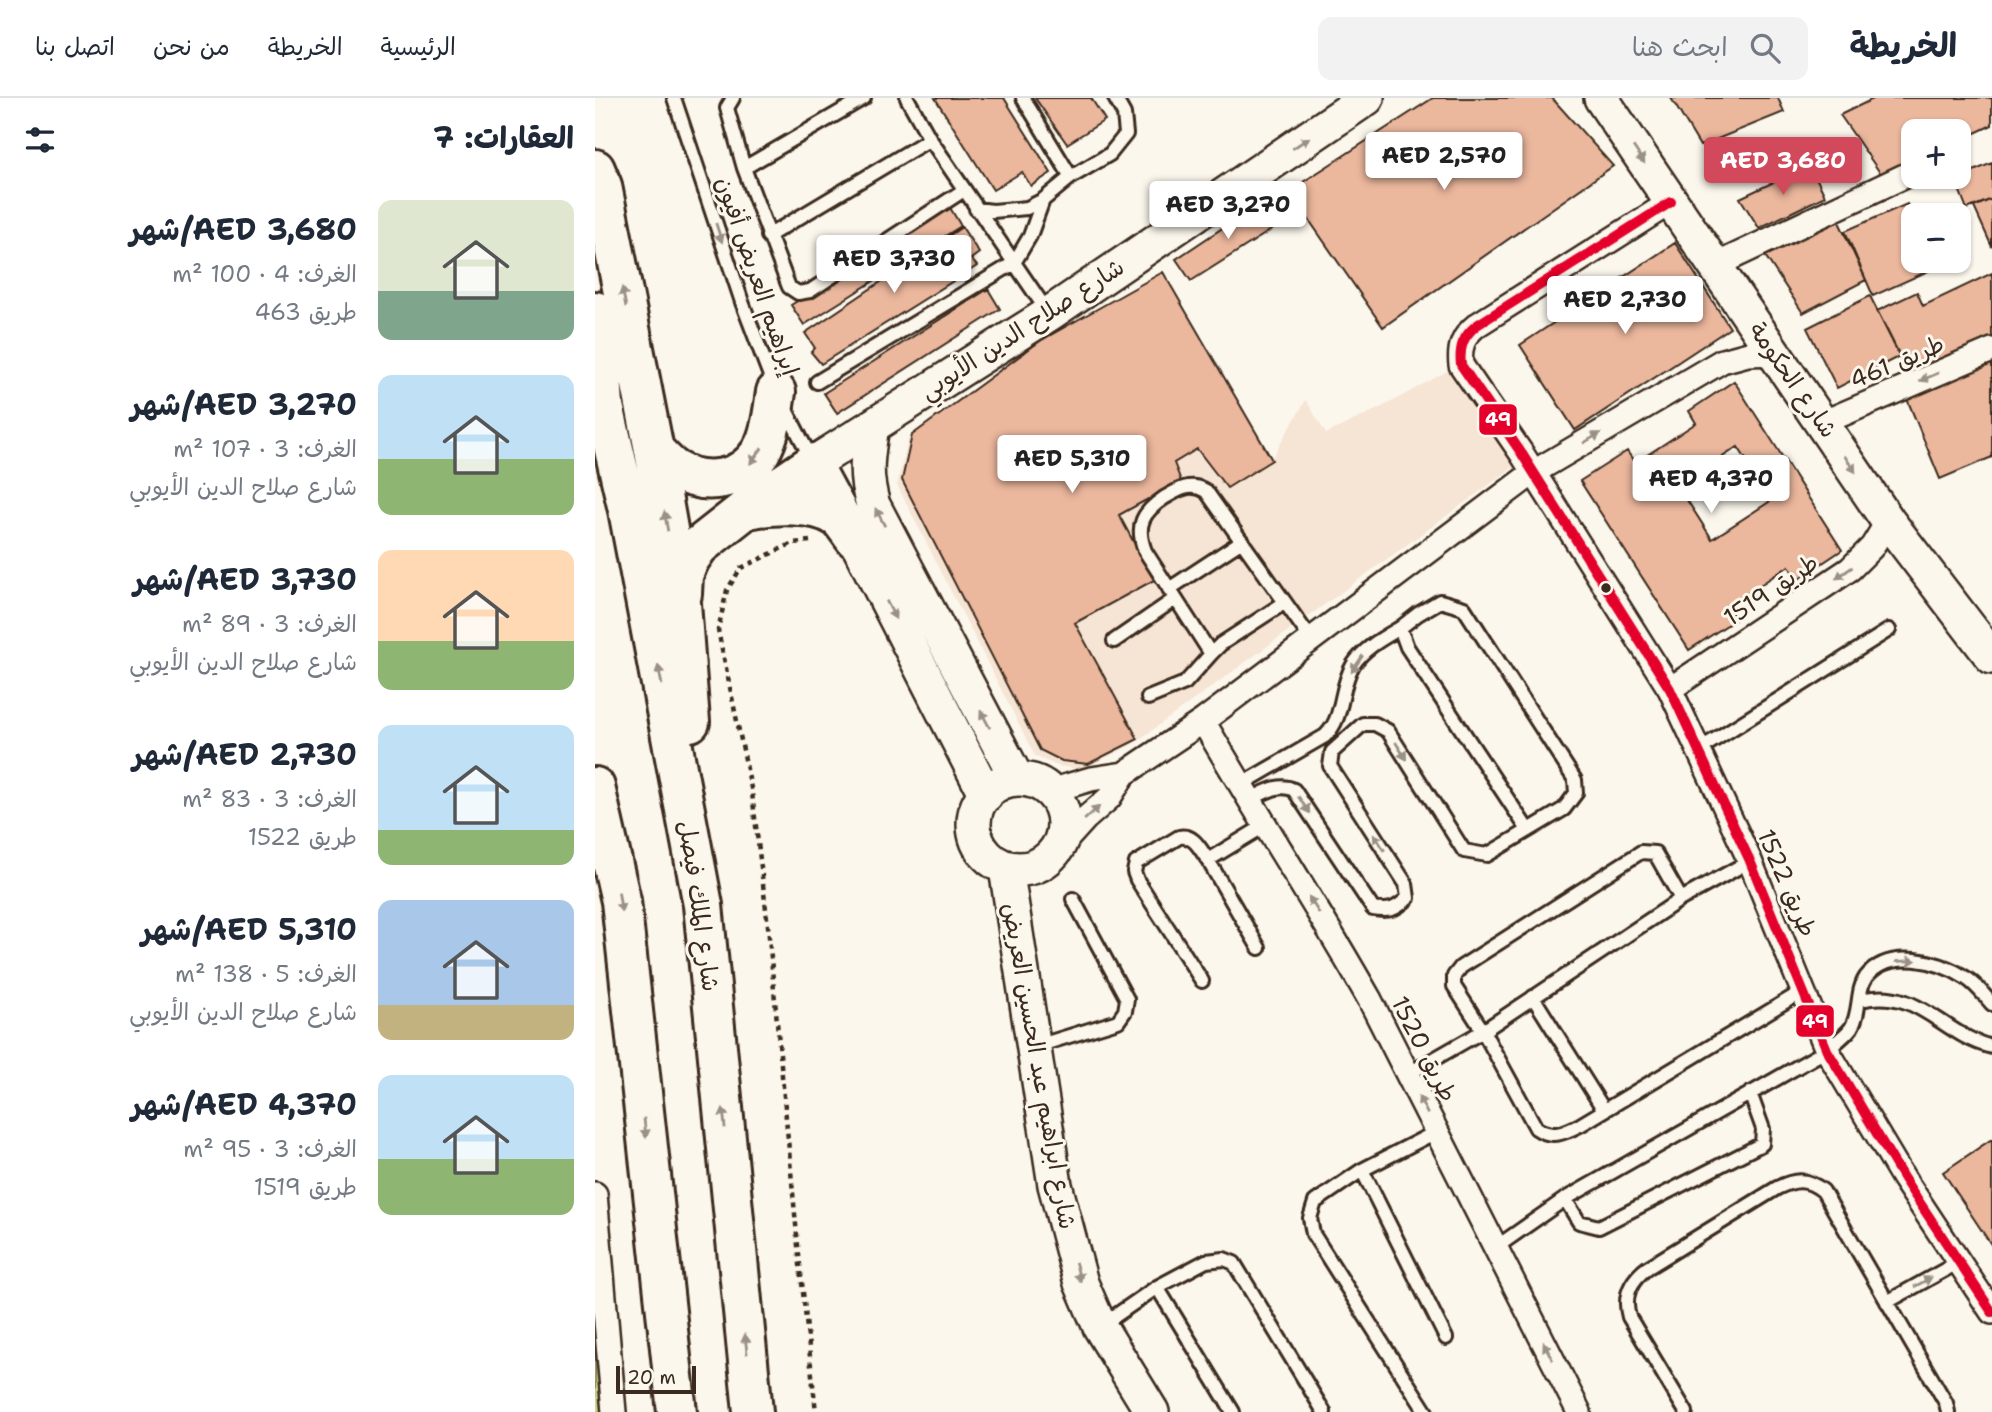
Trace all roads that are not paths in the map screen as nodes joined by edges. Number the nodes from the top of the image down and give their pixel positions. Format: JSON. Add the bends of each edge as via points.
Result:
{"nodes":[{"id":1,"x":674,"y":98,"type":"edge"},
{"id":2,"x":733,"y":98,"type":"edge"},
{"id":3,"x":864,"y":98,"type":"edge"},
{"id":4,"x":907,"y":98,"type":"edge"},
{"id":5,"x":1023,"y":98,"type":"edge"},
{"id":6,"x":1115,"y":98,"type":"edge"},
{"id":7,"x":1367,"y":98,"type":"edge"},
{"id":8,"x":1601,"y":98,"type":"edge"},
{"id":9,"x":930,"y":139,"type":"junction"},
{"id":10,"x":744,"y":168,"type":"junction"},
{"id":11,"x":595,"y":169,"type":"edge"},
{"id":12,"x":1071,"y":177,"type":"junction"},
{"id":13,"x":1901,"y":178,"type":"edge"},
{"id":14,"x":964,"y":190,"type":"junction"},
{"id":15,"x":1043,"y":200,"type":"junction"},
{"id":16,"x":1671,"y":202,"type":"junction"},
{"id":17,"x":977,"y":209,"type":"junction"},
{"id":18,"x":768,"y":236,"type":"junction"},
{"id":19,"x":1014,"y":263,"type":"junction"},
{"id":20,"x":1714,"y":266,"type":"junction"},
{"id":21,"x":595,"y":311,"type":"edge"},
{"id":22,"x":1049,"y":314,"type":"junction"},
{"id":23,"x":1992,"y":350,"type":"edge"},
{"id":24,"x":1775,"y":353,"type":"junction"},
{"id":25,"x":817,"y":382,"type":"dead end"},
{"id":26,"x":776,"y":392,"type":"junction"},
{"id":27,"x":600,"y":400,"type":"edge"},
{"id":28,"x":1822,"y":423,"type":"junction"},
{"id":29,"x":872,"y":426,"type":"junction"},
{"id":30,"x":654,"y":450,"type":"junction"},
{"id":31,"x":814,"y":463,"type":"junction"},
{"id":32,"x":1534,"y":472,"type":"junction"},
{"id":33,"x":746,"y":509,"type":"junction"},
{"id":34,"x":1888,"y":522,"type":"junction"},
{"id":35,"x":856,"y":539,"type":"junction"},
{"id":36,"x":1243,"y":541,"type":"junction"},
{"id":37,"x":1172,"y":594,"type":"junction"},
{"id":38,"x":681,"y":603,"type":"junction"},
{"id":39,"x":1285,"y":603,"type":"junction"},
{"id":40,"x":1401,"y":628,"type":"junction"},
{"id":41,"x":1889,"y":630,"type":"dead end"},
{"id":42,"x":1311,"y":639,"type":"junction"},
{"id":43,"x":1114,"y":640,"type":"dead end"},
{"id":44,"x":1211,"y":654,"type":"junction"},
{"id":45,"x":1992,"y":657,"type":"edge"},
{"id":46,"x":1671,"y":689,"type":"junction"},
{"id":47,"x":1148,"y":698,"type":"dead end"},
{"id":48,"x":1203,"y":721,"type":"junction"},
{"id":49,"x":1700,"y":749,"type":"junction"},
{"id":50,"x":1124,"y":774,"type":"junction"},
{"id":51,"x":1017,"y":779,"type":"junction"},
{"id":52,"x":595,"y":787,"type":"edge"},
{"id":53,"x":1050,"y":791,"type":"junction"},
{"id":54,"x":1244,"y":793,"type":"junction"},
{"id":55,"x":986,"y":794,"type":"junction"},
{"id":56,"x":1264,"y":826,"type":"junction"},
{"id":57,"x":1528,"y":830,"type":"junction"},
{"id":58,"x":1057,"y":850,"type":"junction"},
{"id":59,"x":1208,"y":860,"type":"junction"},
{"id":60,"x":1749,"y":860,"type":"junction"},
{"id":61,"x":1006,"y":868,"type":"junction"},
{"id":62,"x":1073,"y":899,"type":"dead end"},
{"id":63,"x":1681,"y":899,"type":"junction"},
{"id":64,"x":703,"y":905,"type":"junction"},
{"id":65,"x":1259,"y":948,"type":"dead end"},
{"id":66,"x":1202,"y":981,"type":"dead end"},
{"id":67,"x":1803,"y":991,"type":"junction"},
{"id":68,"x":1533,"y":997,"type":"junction"},
{"id":69,"x":1861,"y":1000,"type":"junction"},
{"id":70,"x":1992,"y":1004,"type":"edge"},
{"id":71,"x":1483,"y":1031,"type":"junction"},
{"id":72,"x":1992,"y":1047,"type":"edge"},
{"id":73,"x":1033,"y":1048,"type":"junction"},
{"id":74,"x":1827,"y":1050,"type":"junction"},
{"id":75,"x":1408,"y":1073,"type":"junction"},
{"id":76,"x":1750,"y":1093,"type":"junction"},
{"id":77,"x":1604,"y":1110,"type":"junction"},
{"id":78,"x":1436,"y":1132,"type":"junction"},
{"id":79,"x":1361,"y":1170,"type":"junction"},
{"id":80,"x":595,"y":1194,"type":"edge"},
{"id":81,"x":1565,"y":1199,"type":"junction"},
{"id":82,"x":1495,"y":1248,"type":"junction"},
{"id":83,"x":1959,"y":1262,"type":"junction"},
{"id":84,"x":1157,"y":1287,"type":"junction"},
{"id":85,"x":1887,"y":1302,"type":"junction"},
{"id":86,"x":1992,"y":1312,"type":"edge"},
{"id":87,"x":1100,"y":1326,"type":"junction"},
{"id":88,"x":1446,"y":1338,"type":"dead end"},
{"id":89,"x":614,"y":1412,"type":"edge"},
{"id":90,"x":677,"y":1412,"type":"edge"},
{"id":91,"x":753,"y":1412,"type":"edge"},
{"id":92,"x":1152,"y":1412,"type":"edge"},
{"id":93,"x":1233,"y":1412,"type":"edge"},
{"id":94,"x":1324,"y":1412,"type":"edge"},
{"id":95,"x":1426,"y":1412,"type":"edge"},
{"id":96,"x":1579,"y":1412,"type":"edge"},
{"id":97,"x":1686,"y":1412,"type":"edge"},
{"id":98,"x":1948,"y":1412,"type":"edge"}],
"edges":[{"from":1,"to":26,"type":"lane","name":"إبراهيم العريض أفيون","one_way":true},
{"from":2,"to":10,"type":"lane","via":[[727,108]]},
{"from":3,"to":10,"type":"lane"},
{"from":4,"to":9,"type":"lane"},
{"from":5,"to":12,"type":"lane"},
{"from":6,"to":12,"type":"lane","via":[[1127,125],[1121,143]]},
{"from":22,"to":7,"type":"street","name":"شارع صلاح الدين الأيوبي","one_way":true},
{"from":8,"to":16,"type":"street","name":"شارع الحكومة","one_way":true},
{"from":9,"to":14,"type":"lane"},
{"from":9,"to":18,"type":"lane"},
{"from":10,"to":18,"type":"lane"},
{"from":30,"to":11,"type":"highway","one_way":true},
{"from":12,"to":15,"type":"lane"},
{"from":13,"to":20,"type":"street"},
{"from":14,"to":17,"type":"lane"},
{"from":14,"to":18,"type":"lane","via":[[804,293],[789,287]]},
{"from":15,"to":17,"type":"lane","via":[[1027,208]]},
{"from":15,"to":19,"type":"lane"},
{"from":16,"to":20,"type":"street","name":"شارع الحكومة"},
{"from":16,"to":32,"type":"street","name":"طريق 1522","via":[[1477,325],[1462,342],[1461,365]]},
{"from":17,"to":19,"type":"lane"},
{"from":19,"to":22,"type":"lane"},
{"from":19,"to":25,"type":"lane"},
{"from":20,"to":24,"type":"street","name":"شارع الحكومة"},
{"from":21,"to":27,"type":"highway","name":"شارع الملك فيصل"},
{"from":22,"to":29,"type":"street","name":"شارع صلاح الدين الأيوبي"},
{"from":23,"to":28,"type":"street","name":"طريق 461","one_way":true},
{"from":24,"to":28,"type":"street","name":"شارع الحكومة"},
{"from":32,"to":24,"type":"street","one_way":true,"via":[[1721,361]]},
{"from":26,"to":30,"type":"highway","one_way":true,"via":[[762,449],[752,464],[731,478],[693,477],[673,468]]},
{"from":26,"to":31,"type":"lane","name":"إبراهيم العريض أفيون"},
{"from":64,"to":27,"type":"highway","name":"شارع الملك فيصل","one_way":true,"via":[[628,510]]},
{"from":28,"to":34,"type":"street","name":"شارع الحكومة","one_way":true},
{"from":29,"to":31,"type":"street","name":"شارع صلاح الدين الأيوبي"},
{"from":51,"to":29,"type":"street","one_way":true,"via":[[873,505],[866,482]]},
{"from":38,"to":30,"type":"highway","one_way":true},
{"from":31,"to":33,"type":"highway"},
{"from":31,"to":35,"type":"street"},
{"from":32,"to":42,"type":"street"},
{"from":32,"to":46,"type":"street","name":"طريق 1522"},
{"from":33,"to":35,"type":"highway","via":[[768,505],[815,509],[837,517]]},
{"from":33,"to":38,"type":"highway","via":[[699,546],[690,559],[683,575]]},
{"from":34,"to":45,"type":"street","name":"شارع الحكومة"},
{"from":34,"to":46,"type":"street","name":"طريق 1519","one_way":true,"via":[[1850,569]]},
{"from":35,"to":55,"type":"street","one_way":true},
{"from":36,"to":37,"type":"lane"},
{"from":36,"to":37,"type":"lane","via":[[1206,491],[1192,486],[1150,508],[1140,533],[1145,551]]},
{"from":36,"to":39,"type":"lane"},
{"from":37,"to":43,"type":"lane"},
{"from":37,"to":44,"type":"lane"},
{"from":38,"to":64,"type":"highway"},
{"from":39,"to":42,"type":"lane"},
{"from":39,"to":44,"type":"lane"},
{"from":40,"to":54,"type":"lane","one_way":true,"via":[[1371,646],[1353,666],[1333,729]]},
{"from":40,"to":57,"type":"lane","via":[[1408,648]]},
{"from":40,"to":57,"type":"lane","via":[[1440,601],[1464,608],[1575,780],[1576,793],[1564,809]]},
{"from":41,"to":49,"type":"lane"},
{"from":42,"to":48,"type":"street"},
{"from":44,"to":47,"type":"lane","via":[[1185,682]]},
{"from":46,"to":49,"type":"street","name":"طريق 1522"},
{"from":48,"to":50,"type":"street"},
{"from":48,"to":54,"type":"street","name":"طريق 1520"},
{"from":49,"to":60,"type":"street","name":"طريق 1522"},
{"from":50,"to":53,"type":"street"},
{"from":58,"to":50,"type":"street","one_way":true,"via":[[1109,798]]},
{"from":51,"to":53,"type":"street"},
{"from":51,"to":55,"type":"street"},
{"from":52,"to":90,"type":"highway","one_way":true,"via":[[621,901]]},
{"from":53,"to":58,"type":"street","via":[[1063,813]]},
{"from":54,"to":56,"type":"street","name":"طريق 1520"},
{"from":54,"to":57,"type":"lane","one_way":true,"via":[[1279,786],[1294,790],[1373,909],[1386,911],[1408,898],[1406,884],[1330,766],[1332,752],[1363,724],[1388,731],[1464,851],[1487,855]]},
{"from":55,"to":61,"type":"street","via":[[975,817],[978,843]]},
{"from":56,"to":59,"type":"lane"},
{"from":75,"to":56,"type":"street","name":"طريق 1520","one_way":true,"via":[[1337,942]]},
{"from":58,"to":61,"type":"street","via":[[1028,869]]},
{"from":59,"to":65,"type":"lane"},
{"from":59,"to":66,"type":"lane","via":[[1192,838],[1179,837],[1136,863],[1134,872]]},
{"from":60,"to":63,"type":"lane"},
{"from":60,"to":67,"type":"street","name":"طريق 1522"},
{"from":61,"to":73,"type":"street","name":"شارع ابراهيم عبد الحسين العريض"},
{"from":62,"to":73,"type":"lane","via":[[1127,999],[1125,1011],[1118,1021]]},
{"from":63,"to":68,"type":"lane"},
{"from":63,"to":71,"type":"lane","via":[[1655,853],[1641,852],[1461,967],[1454,986]]},
{"from":91,"to":64,"type":"highway","name":"شارع الملك فيصل","one_way":true},
{"from":67,"to":74,"type":"street","name":"طريق 1522"},
{"from":67,"to":77,"type":"lane"},
{"from":68,"to":71,"type":"lane"},
{"from":68,"to":77,"type":"lane"},
{"from":69,"to":70,"type":"lane","one_way":true,"via":[[1865,979],[1874,970],[1909,960],[1951,969]]},
{"from":69,"to":72,"type":"lane","via":[[1904,999],[1962,1035]]},
{"from":69,"to":74,"type":"lane","via":[[1851,1028]]},
{"from":71,"to":75,"type":"lane"},
{"from":71,"to":77,"type":"lane","via":[[1535,1128],[1545,1135],[1559,1135]]},
{"from":73,"to":87,"type":"street","name":"شارع ابراهيم عبد الحسين العريض","one_way":true,"via":[[1055,1185],[1081,1283]]},
{"from":74,"to":76,"type":"lane"},
{"from":74,"to":83,"type":"street","name":"طريق 1522"},
{"from":78,"to":75,"type":"street","name":"طريق 1520","one_way":true},
{"from":76,"to":81,"type":"lane"},
{"from":76,"to":81,"type":"lane","via":[[1763,1129],[1762,1144],[1599,1227],[1579,1222]]},
{"from":78,"to":79,"type":"lane"},
{"from":78,"to":82,"type":"street","name":"طريق 1520"},
{"from":79,"to":88,"type":"lane"},
{"from":79,"to":95,"type":"lane","via":[[1315,1202],[1310,1218],[1313,1234]]},
{"from":80,"to":89,"type":"street"},
{"from":81,"to":82,"type":"lane"},
{"from":96,"to":82,"type":"street","name":"طريق 1520","one_way":true},
{"from":85,"to":83,"type":"lane","one_way":true},
{"from":83,"to":86,"type":"street","name":"طريق 1522"},
{"from":84,"to":87,"type":"lane"},
{"from":84,"to":93,"type":"lane"},
{"from":84,"to":94,"type":"lane","via":[[1206,1261],[1234,1263]]},
{"from":85,"to":97,"type":"lane","via":[[1823,1191],[1805,1181],[1777,1188],[1647,1268],[1631,1283],[1626,1306],[1629,1317]]},
{"from":85,"to":98,"type":"lane"},
{"from":87,"to":92,"type":"street","name":"شارع ابراهيم عبد الحسين العريض"}]}
